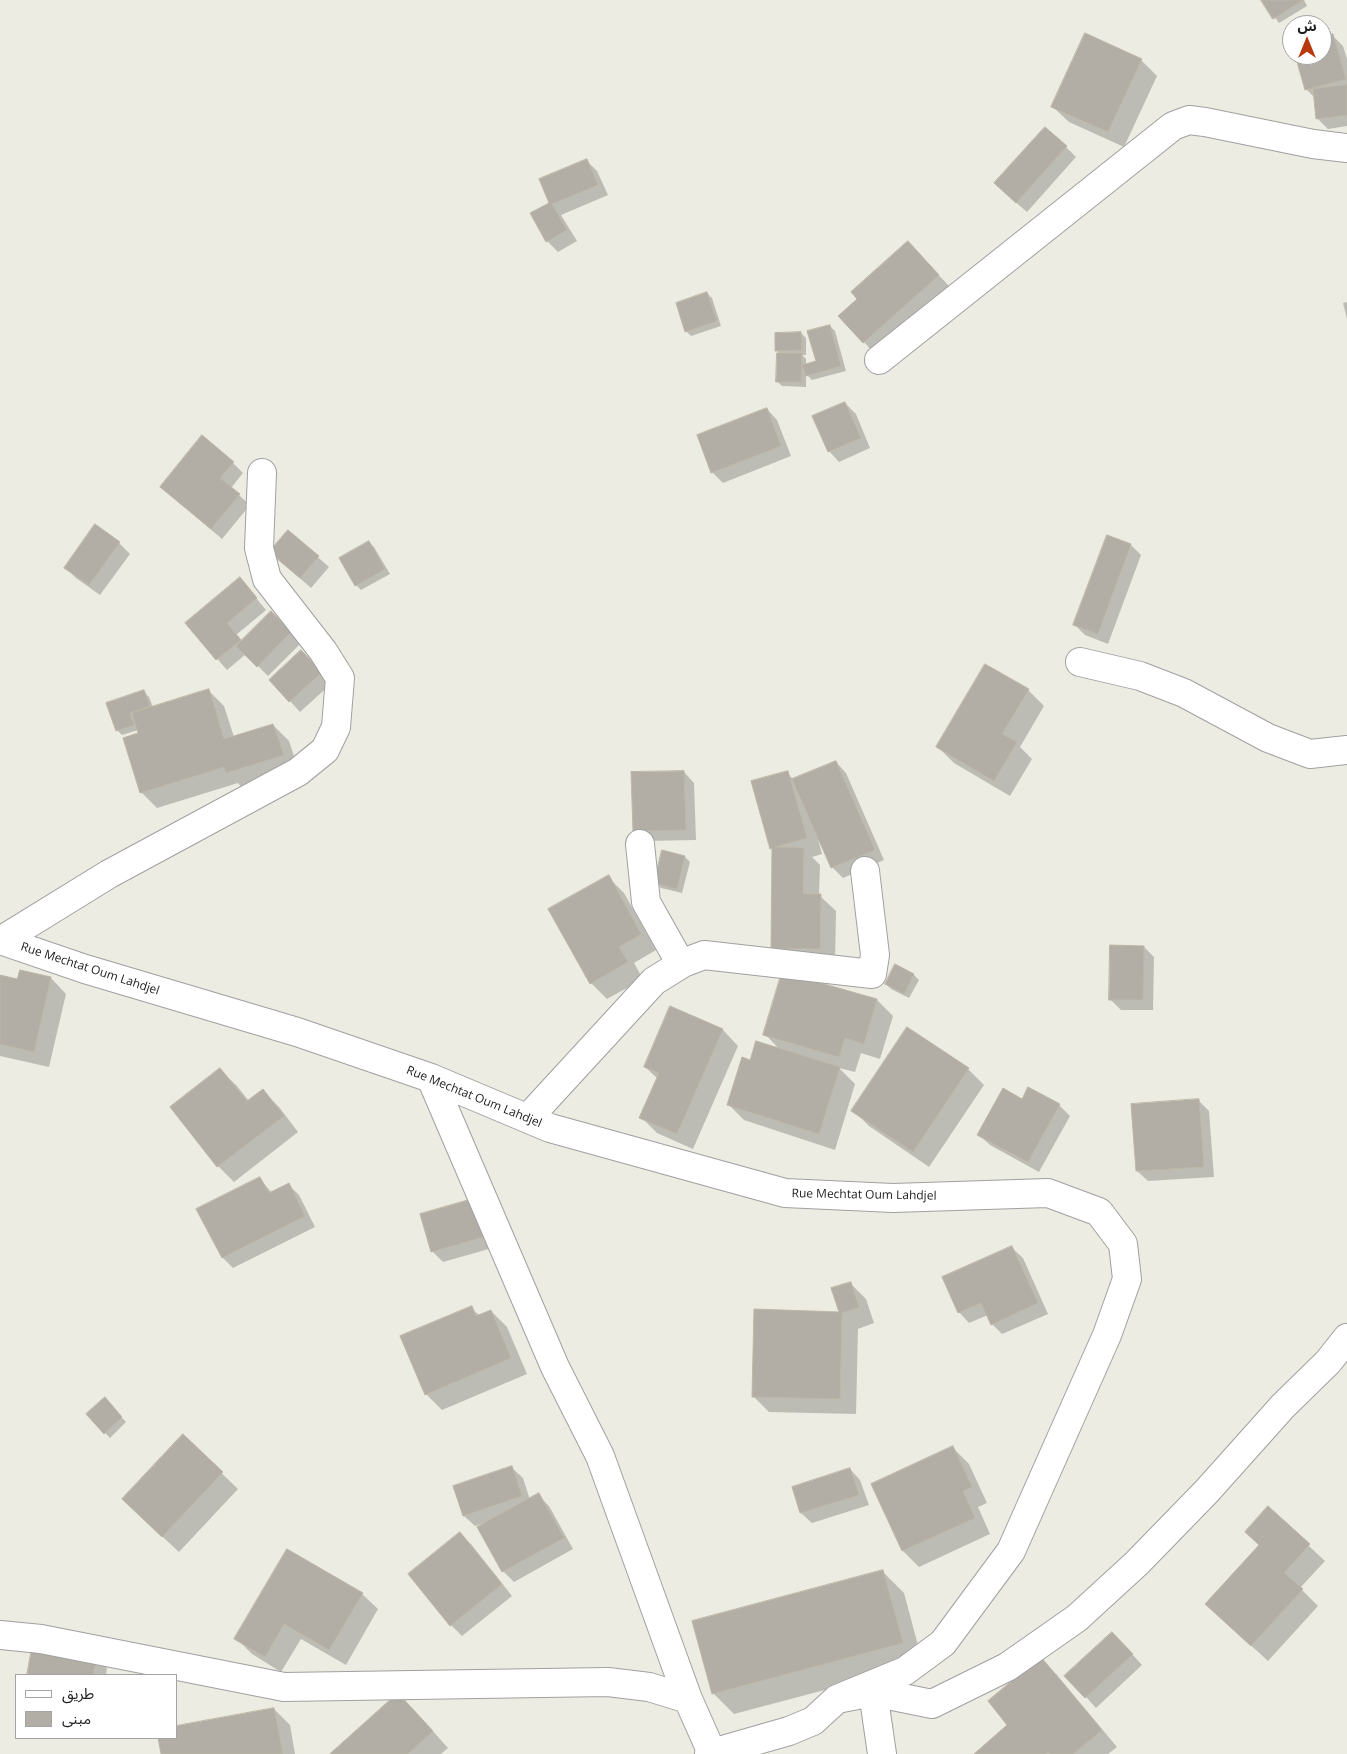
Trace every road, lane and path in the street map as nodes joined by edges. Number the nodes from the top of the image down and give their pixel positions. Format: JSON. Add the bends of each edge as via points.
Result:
{"nodes":[{"id":1,"x":1347,"y":148,"type":"edge"},
{"id":2,"x":879,"y":360,"type":"dead end"},
{"id":3,"x":262,"y":473,"type":"dead end"},
{"id":4,"x":1080,"y":662,"type":"dead end"},
{"id":5,"x":1347,"y":750,"type":"edge"},
{"id":6,"x":640,"y":844,"type":"dead end"},
{"id":7,"x":865,"y":871,"type":"dead end"},
{"id":8,"x":1,"y":940,"type":"edge"},
{"id":9,"x":682,"y":963,"type":"junction"},
{"id":10,"x":431,"y":1078,"type":"junction"},
{"id":11,"x":528,"y":1118,"type":"junction"},
{"id":12,"x":1347,"y":1338,"type":"edge"},
{"id":13,"x":0,"y":1635,"type":"edge"},
{"id":14,"x":873,"y":1692,"type":"junction"},
{"id":15,"x":688,"y":1699,"type":"junction"},
{"id":16,"x":837,"y":1699,"type":"junction"},
{"id":17,"x":769,"y":1746,"type":"edge"},
{"id":18,"x":710,"y":1753,"type":"edge"},
{"id":19,"x":882,"y":1754,"type":"edge"}],
"edges":[{"from":1,"to":2,"type":"street","via":[[1205,122],[1189,120],[1173,126]]},
{"from":3,"to":8,"type":"street","via":[[259,548],[267,579],[340,678],[336,727],[325,750],[298,772],[109,874]]},
{"from":4,"to":5,"type":"street","via":[[1140,676],[1184,693],[1268,738],[1310,754]]},
{"from":6,"to":9,"type":"street","via":[[646,902]]},
{"from":7,"to":9,"type":"street","via":[[875,955],[872,974],[704,955]]},
{"from":8,"to":10,"type":"street","name":"Rue Mechtat Oum Lahdjel","via":[[85,969],[297,1032]]},
{"from":9,"to":11,"type":"street","via":[[654,981]]},
{"from":10,"to":11,"type":"street","name":"Rue Mechtat Oum Lahdjel"},
{"from":10,"to":15,"type":"street","via":[[555,1367],[600,1456]]},
{"from":11,"to":16,"type":"street","name":"Rue Mechtat Oum Lahdjel","via":[[550,1128],[785,1194],[894,1198],[1048,1193],[1099,1212],[1123,1244],[1127,1278],[1107,1335],[1011,1551],[943,1644],[905,1670]]},
{"from":12,"to":14,"type":"street","via":[[1201,1498],[1077,1618],[1007,1667],[932,1704]]},
{"from":13,"to":15,"type":"street","via":[[41,1639],[284,1687],[608,1682],[649,1687]]},
{"from":14,"to":16,"type":"street"},
{"from":14,"to":19,"type":"street"},
{"from":15,"to":18,"type":"street"},
{"from":16,"to":17,"type":"street","via":[[813,1721]]},
{"from":17,"to":18,"type":"street"}]}
